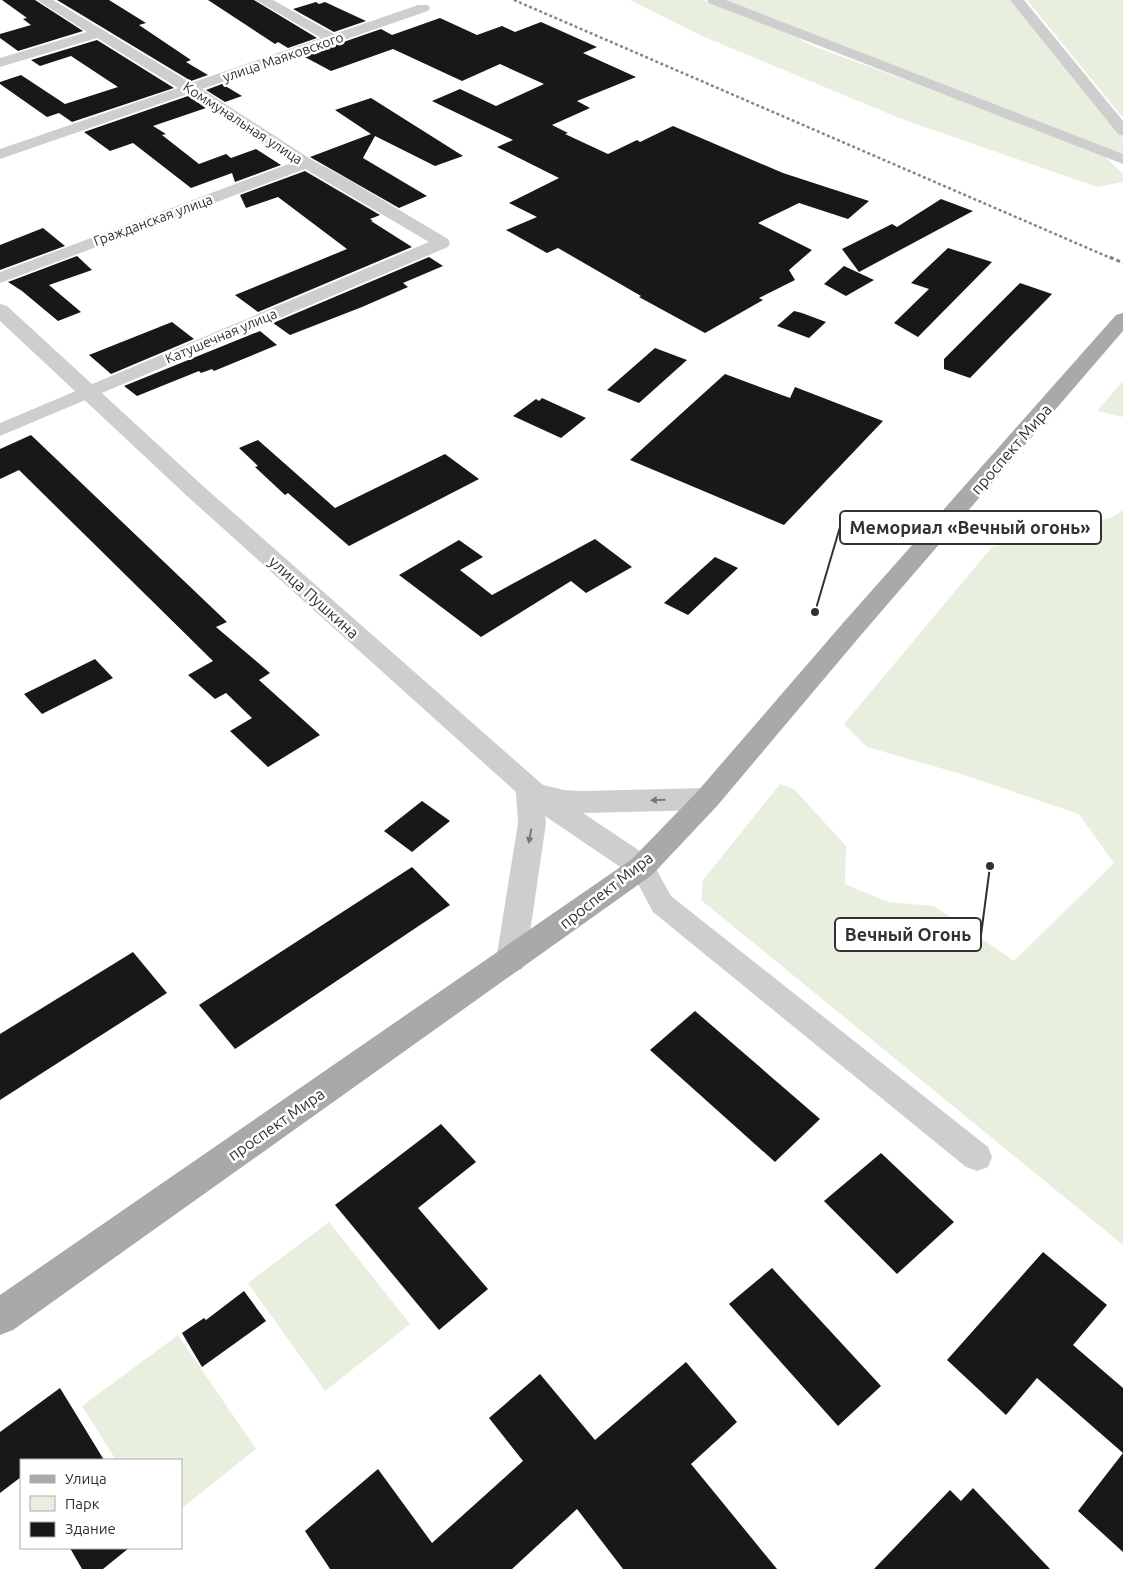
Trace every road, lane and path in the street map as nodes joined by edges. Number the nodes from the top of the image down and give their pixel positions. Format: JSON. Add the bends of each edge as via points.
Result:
{"nodes":[{"id":1,"x":44,"y":0,"type":"edge"},
{"id":2,"x":263,"y":0,"type":"edge"},
{"id":3,"x":714,"y":0,"type":"edge"},
{"id":4,"x":1017,"y":0,"type":"edge"},
{"id":5,"x":423,"y":8,"type":"dead end"},
{"id":6,"x":98,"y":33,"type":"junction"},
{"id":7,"x":334,"y":40,"type":"junction"},
{"id":8,"x":0,"y":63,"type":"edge"},
{"id":9,"x":191,"y":89,"type":"junction"},
{"id":10,"x":1123,"y":131,"type":"edge"},
{"id":11,"x":0,"y":154,"type":"edge"},
{"id":12,"x":1123,"y":159,"type":"edge"},
{"id":13,"x":306,"y":163,"type":"junction"},
{"id":14,"x":442,"y":243,"type":"joint"},
{"id":15,"x":0,"y":278,"type":"edge"},
{"id":16,"x":0,"y":310,"type":"edge"},
{"id":17,"x":1120,"y":328,"type":"edge"},
{"id":18,"x":88,"y":391,"type":"junction"},
{"id":19,"x":0,"y":430,"type":"edge"},
{"id":20,"x":529,"y":788,"type":"junction"},
{"id":21,"x":707,"y":799,"type":"junction"},
{"id":22,"x":642,"y":867,"type":"junction"},
{"id":23,"x":511,"y":960,"type":"junction"},
{"id":24,"x":977,"y":1156,"type":"dead end"},
{"id":25,"x":0,"y":1317,"type":"edge"}],
"edges":[{"from":1,"to":6,"type":"street","name":"Коммунальная улица"},
{"from":2,"to":7,"type":"street"},
{"from":3,"to":12,"type":"street"},
{"from":4,"to":10,"type":"street"},
{"from":5,"to":7,"type":"street","name":"улица Маяковского"},
{"from":6,"to":8,"type":"street"},
{"from":6,"to":9,"type":"street","name":"Коммунальная улица"},
{"from":7,"to":9,"type":"street","name":"улица Маяковского"},
{"from":9,"to":11,"type":"street","name":"улица Маяковского"},
{"from":9,"to":13,"type":"street","name":"Коммунальная улица"},
{"from":13,"to":14,"type":"street","name":"Коммунальная улица"},
{"from":13,"to":15,"type":"street","name":"Гражданская улица"},
{"from":14,"to":18,"type":"street","name":"Катушечная улица"},
{"from":16,"to":18,"type":"street","name":"улица Пушкина"},
{"from":17,"to":21,"type":"main road","name":"проспект Мира","via":[[852,629]]},
{"from":18,"to":19,"type":"street","name":"Катушечная улица"},
{"from":18,"to":20,"type":"street","name":"улица Пушкина"},
{"from":21,"to":20,"type":"street","one_way":true,"via":[[564,801]]},
{"from":20,"to":22,"type":"street","name":"улица Пушкина"},
{"from":20,"to":23,"type":"street","one_way":true,"via":[[532,823]]},
{"from":21,"to":22,"type":"main road","name":"проспект Мира"},
{"from":22,"to":23,"type":"main road","name":"проспект Мира"},
{"from":22,"to":24,"type":"street","via":[[662,904]]},
{"from":23,"to":25,"type":"main road","name":"проспект Мира"}]}
